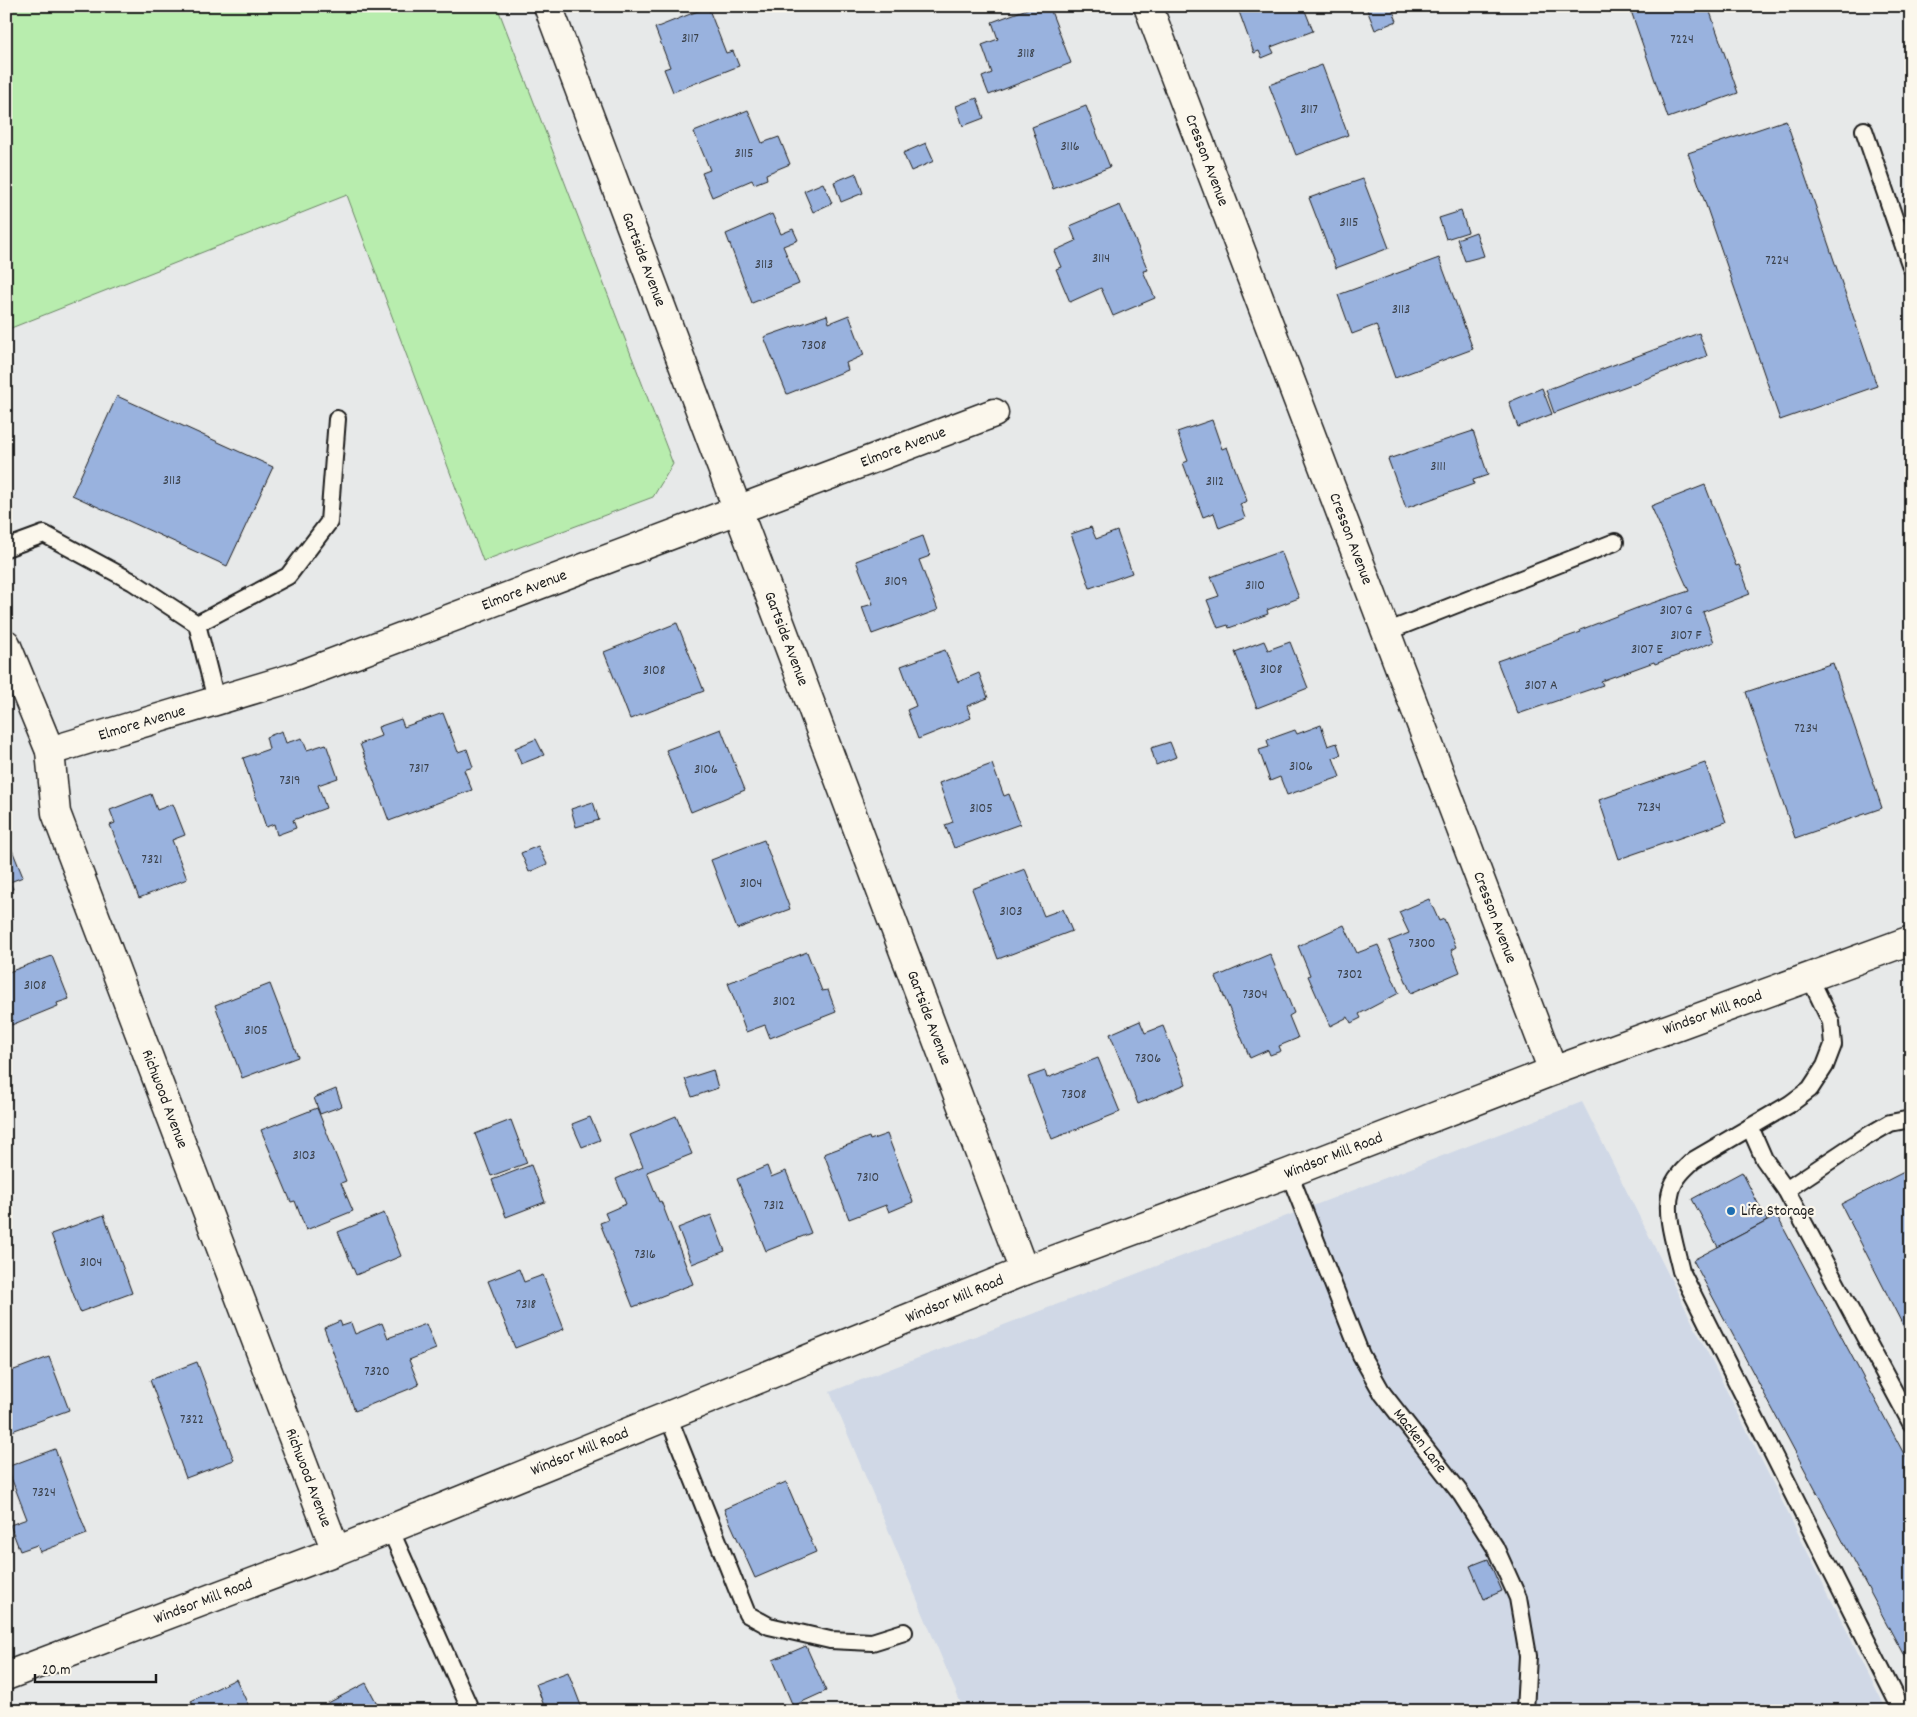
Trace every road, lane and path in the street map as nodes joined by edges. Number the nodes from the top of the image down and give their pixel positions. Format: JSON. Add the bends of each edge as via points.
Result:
{"nodes":[{"id":1,"x":548,"y":6,"type":"edge"},
{"id":2,"x":1148,"y":6,"type":"edge"},
{"id":3,"x":1864,"y":130,"type":"dead end"},
{"id":4,"x":1911,"y":267,"type":"edge"},
{"id":5,"x":994,"y":413,"type":"dead end"},
{"id":6,"x":337,"y":419,"type":"dead end"},
{"id":7,"x":737,"y":509,"type":"junction"},
{"id":8,"x":1615,"y":542,"type":"dead end"},
{"id":9,"x":6,"y":548,"type":"edge"},
{"id":10,"x":197,"y":624,"type":"junction"},
{"id":11,"x":1386,"y":632,"type":"junction"},
{"id":12,"x":6,"y":644,"type":"edge"},
{"id":13,"x":216,"y":700,"type":"junction"},
{"id":14,"x":50,"y":751,"type":"junction"},
{"id":15,"x":1911,"y":940,"type":"edge"},
{"id":16,"x":1810,"y":978,"type":"junction"},
{"id":17,"x":1553,"y":1071,"type":"junction"},
{"id":18,"x":1911,"y":1119,"type":"edge"},
{"id":19,"x":1750,"y":1127,"type":"junction"},
{"id":20,"x":1289,"y":1173,"type":"junction"},
{"id":21,"x":1786,"y":1190,"type":"junction"},
{"id":22,"x":1024,"y":1271,"type":"junction"},
{"id":23,"x":668,"y":1416,"type":"junction"},
{"id":24,"x":1911,"y":1424,"type":"edge"},
{"id":25,"x":390,"y":1529,"type":"junction"},
{"id":26,"x":336,"y":1551,"type":"junction"},
{"id":27,"x":904,"y":1632,"type":"dead end"},
{"id":28,"x":6,"y":1676,"type":"edge"},
{"id":29,"x":472,"y":1711,"type":"edge"},
{"id":30,"x":1525,"y":1711,"type":"edge"},
{"id":31,"x":1902,"y":1711,"type":"edge"}],
"edges":[{"from":1,"to":7,"type":"street","name":"Gartside Avenue"},
{"from":2,"to":11,"type":"street","name":"Cresson Avenue"},
{"from":3,"to":4,"type":"lane"},
{"from":5,"to":7,"type":"street","name":"Elmore Avenue"},
{"from":6,"to":10,"type":"lane","via":[[329,522],[288,576]]},
{"from":7,"to":13,"type":"street","name":"Elmore Avenue","via":[[295,677]]},
{"from":7,"to":22,"type":"street","name":"Gartside Avenue"},
{"from":8,"to":11,"type":"lane"},
{"from":9,"to":10,"type":"lane","via":[[44,534],[133,582]]},
{"from":10,"to":13,"type":"lane"},
{"from":11,"to":17,"type":"street","name":"Cresson Avenue"},
{"from":12,"to":14,"type":"street","name":"Richwood Avenue"},
{"from":13,"to":14,"type":"street","name":"Elmore Avenue"},
{"from":14,"to":26,"type":"street","name":"Richwood Avenue","via":[[56,813]]},
{"from":15,"to":16,"type":"street","name":"Windsor Mill Road"},
{"from":16,"to":17,"type":"street","name":"Windsor Mill Road"},
{"from":16,"to":19,"type":"lane","via":[[1831,1022],[1832,1045],[1825,1066],[1810,1089]]},
{"from":17,"to":20,"type":"street","name":"Windsor Mill Road"},
{"from":18,"to":21,"type":"lane","via":[[1890,1123]]},
{"from":19,"to":21,"type":"lane","via":[[1764,1159]]},
{"from":19,"to":31,"type":"lane","via":[[1694,1160],[1681,1171],[1671,1190],[1670,1216],[1681,1271]]},
{"from":20,"to":22,"type":"street","name":"Windsor Mill Road"},
{"from":20,"to":30,"type":"lane","name":"Macken Lane","via":[[1361,1355],[1383,1394],[1462,1494],[1495,1547],[1518,1598],[1528,1656]]},
{"from":21,"to":24,"type":"lane"},
{"from":22,"to":23,"type":"street","name":"Windsor Mill Road"},
{"from":23,"to":25,"type":"street","name":"Windsor Mill Road"},
{"from":23,"to":27,"type":"lane","via":[[746,1614],[769,1626],[830,1640],[872,1642]]},
{"from":25,"to":26,"type":"street","name":"Windsor Mill Road"},
{"from":25,"to":29,"type":"lane"},
{"from":26,"to":28,"type":"street","name":"Windsor Mill Road"}]}
